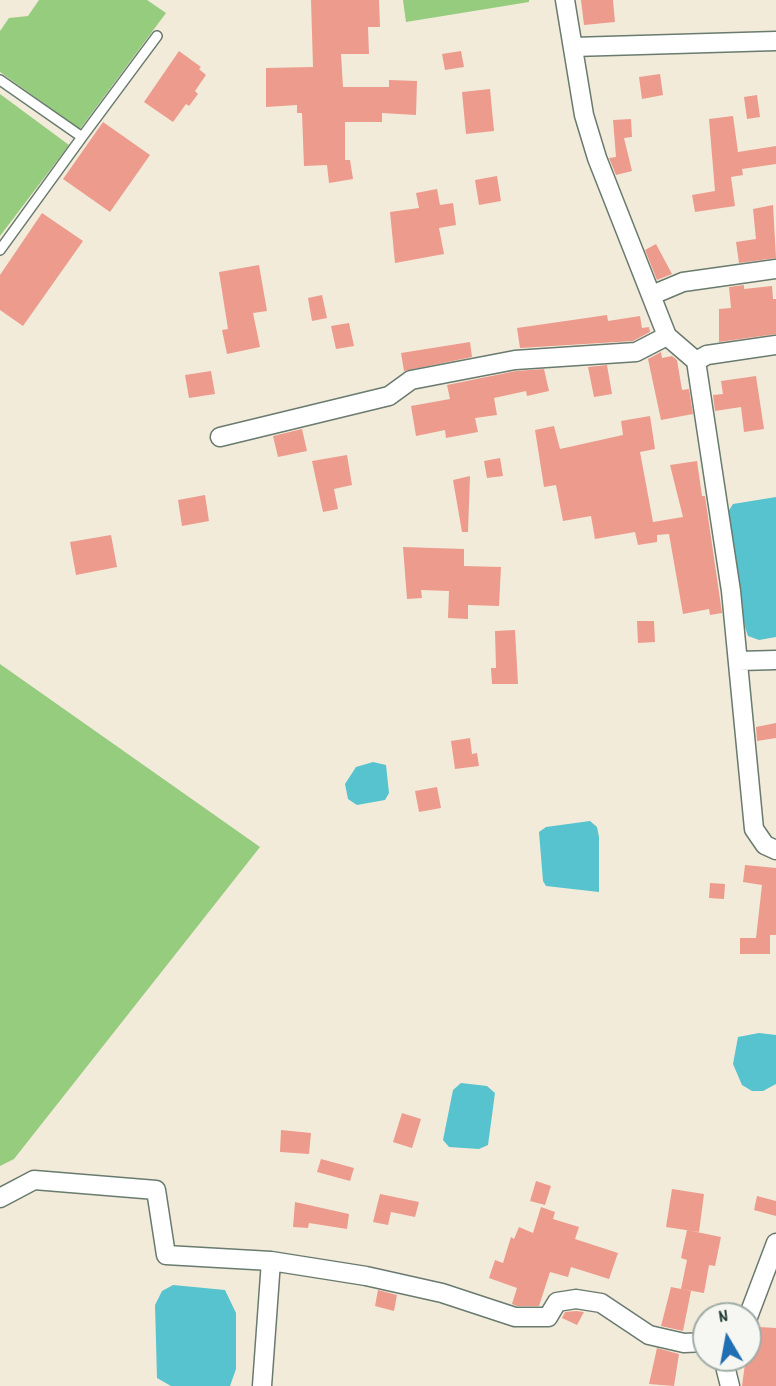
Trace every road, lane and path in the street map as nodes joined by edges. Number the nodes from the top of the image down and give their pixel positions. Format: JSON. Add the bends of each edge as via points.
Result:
{"nodes":[{"id":1,"x":565,"y":0,"type":"edge"},
{"id":2,"x":158,"y":36,"type":"dead end"},
{"id":3,"x":776,"y":41,"type":"edge"},
{"id":4,"x":573,"y":47,"type":"junction"},
{"id":5,"x":0,"y":80,"type":"edge"},
{"id":6,"x":82,"y":137,"type":"junction"},
{"id":7,"x":0,"y":250,"type":"edge"},
{"id":8,"x":776,"y":269,"type":"edge"},
{"id":9,"x":652,"y":295,"type":"junction"},
{"id":10,"x":667,"y":336,"type":"junction"},
{"id":11,"x":776,"y":345,"type":"edge"},
{"id":12,"x":696,"y":361,"type":"junction"},
{"id":13,"x":220,"y":437,"type":"dead end"},
{"id":14,"x":776,"y":660,"type":"edge"},
{"id":15,"x":739,"y":661,"type":"junction"},
{"id":16,"x":776,"y":850,"type":"edge"},
{"id":17,"x":0,"y":1198,"type":"edge"},
{"id":18,"x":776,"y":1243,"type":"edge"},
{"id":19,"x":271,"y":1261,"type":"junction"},
{"id":20,"x":754,"y":1302,"type":"edge"},
{"id":21,"x":692,"y":1343,"type":"edge"},
{"id":22,"x":262,"y":1386,"type":"edge"}],
"edges":[{"from":1,"to":4,"type":"street"},
{"from":2,"to":6,"type":"lane"},
{"from":3,"to":4,"type":"street"},
{"from":4,"to":9,"type":"street","via":[[584,115],[597,158]]},
{"from":5,"to":6,"type":"lane"},
{"from":6,"to":7,"type":"lane"},
{"from":8,"to":9,"type":"street","via":[[683,282]]},
{"from":9,"to":10,"type":"street"},
{"from":10,"to":12,"type":"street"},
{"from":10,"to":13,"type":"street","via":[[636,352],[515,360],[411,380],[389,396]]},
{"from":11,"to":12,"type":"street","via":[[707,355]]},
{"from":12,"to":15,"type":"street"},
{"from":14,"to":15,"type":"street"},
{"from":15,"to":16,"type":"street","via":[[754,829],[765,845]]},
{"from":17,"to":19,"type":"street","via":[[34,1180],[156,1190],[166,1255]]},
{"from":18,"to":20,"type":"street"},
{"from":19,"to":21,"type":"street","via":[[442,1293],[515,1317],[548,1317],[556,1302],[566,1300],[601,1303],[649,1335]]},
{"from":19,"to":22,"type":"street"}]}
